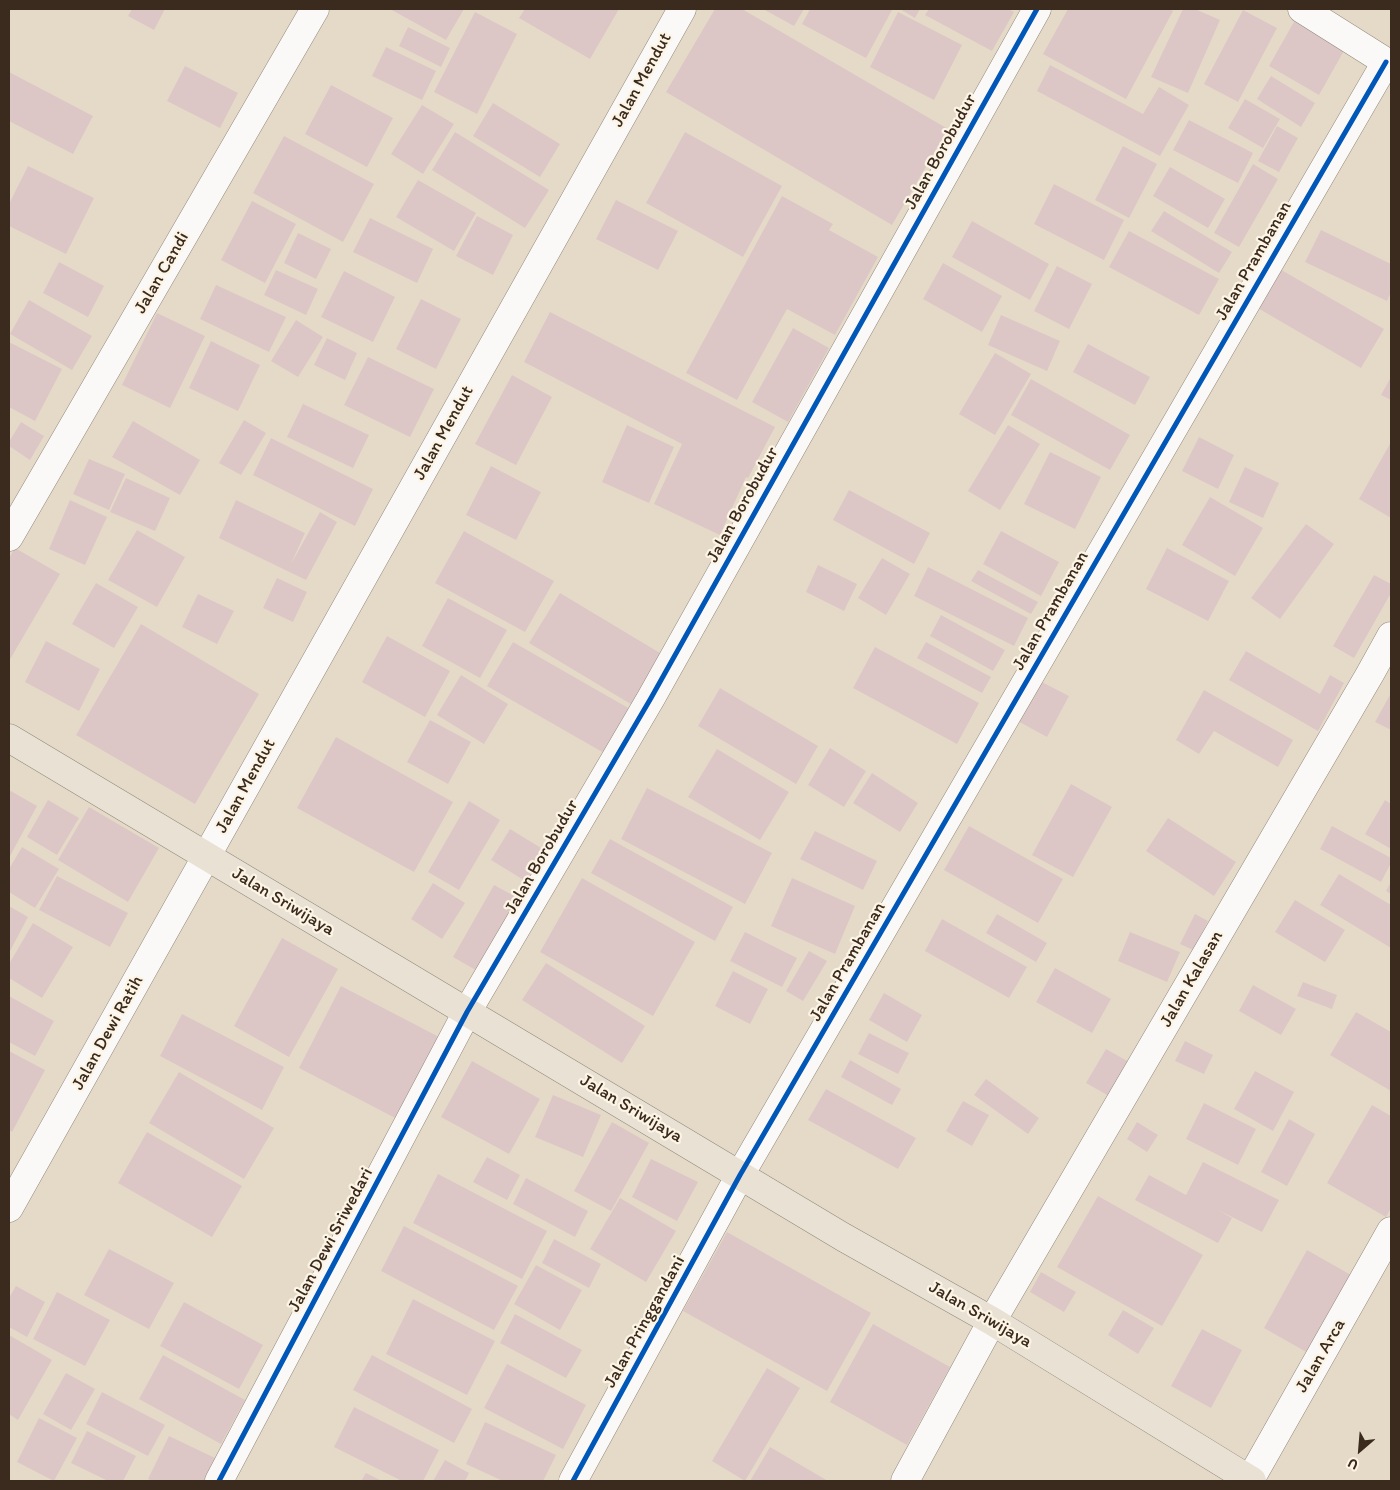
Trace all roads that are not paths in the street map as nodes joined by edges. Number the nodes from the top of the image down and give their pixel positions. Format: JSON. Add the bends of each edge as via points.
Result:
{"nodes":[{"id":1,"x":315,"y":9,"type":"edge"},
{"id":2,"x":682,"y":9,"type":"edge"},
{"id":3,"x":1037,"y":9,"type":"edge"},
{"id":4,"x":1302,"y":9,"type":"edge"},
{"id":5,"x":1389,"y":63,"type":"edge"},
{"id":6,"x":9,"y":537,"type":"edge"},
{"id":7,"x":1391,"y":636,"type":"edge"},
{"id":8,"x":9,"y":738,"type":"edge"},
{"id":9,"x":206,"y":857,"type":"junction"},
{"id":10,"x":467,"y":1012,"type":"junction"},
{"id":11,"x":740,"y":1175,"type":"junction"},
{"id":12,"x":9,"y":1208,"type":"edge"},
{"id":13,"x":1391,"y":1231,"type":"edge"},
{"id":14,"x":992,"y":1321,"type":"junction"},
{"id":15,"x":219,"y":1481,"type":"edge"},
{"id":16,"x":573,"y":1481,"type":"edge"},
{"id":17,"x":905,"y":1481,"type":"edge"},
{"id":18,"x":1251,"y":1481,"type":"edge"}],
"edges":[{"from":1,"to":6,"type":"street","name":"Jalan Candi"},
{"from":2,"to":9,"type":"street","name":"Jalan Mendut"},
{"from":3,"to":10,"type":"street","name":"Jalan Borobudur","via":[[651,698]]},
{"from":4,"to":5,"type":"street"},
{"from":5,"to":11,"type":"street","name":"Jalan Prambanan"},
{"from":7,"to":14,"type":"street","name":"Jalan Kalasan"},
{"from":8,"to":9,"type":"main road","name":"Jalan Sriwijaya"},
{"from":9,"to":10,"type":"main road","name":"Jalan Sriwijaya"},
{"from":9,"to":12,"type":"street","name":"Jalan Dewi Ratih"},
{"from":10,"to":11,"type":"main road","name":"Jalan Sriwijaya"},
{"from":10,"to":15,"type":"street","name":"Jalan Dewi Sriwedari"},
{"from":11,"to":14,"type":"main road","name":"Jalan Sriwijaya"},
{"from":11,"to":16,"type":"street","name":"Jalan Pringgandani"},
{"from":13,"to":18,"type":"street","name":"Jalan Arca"},
{"from":14,"to":17,"type":"street","name":"Jalan Kalasan"},
{"from":14,"to":18,"type":"main road","name":"Jalan Sriwijaya"}]}
